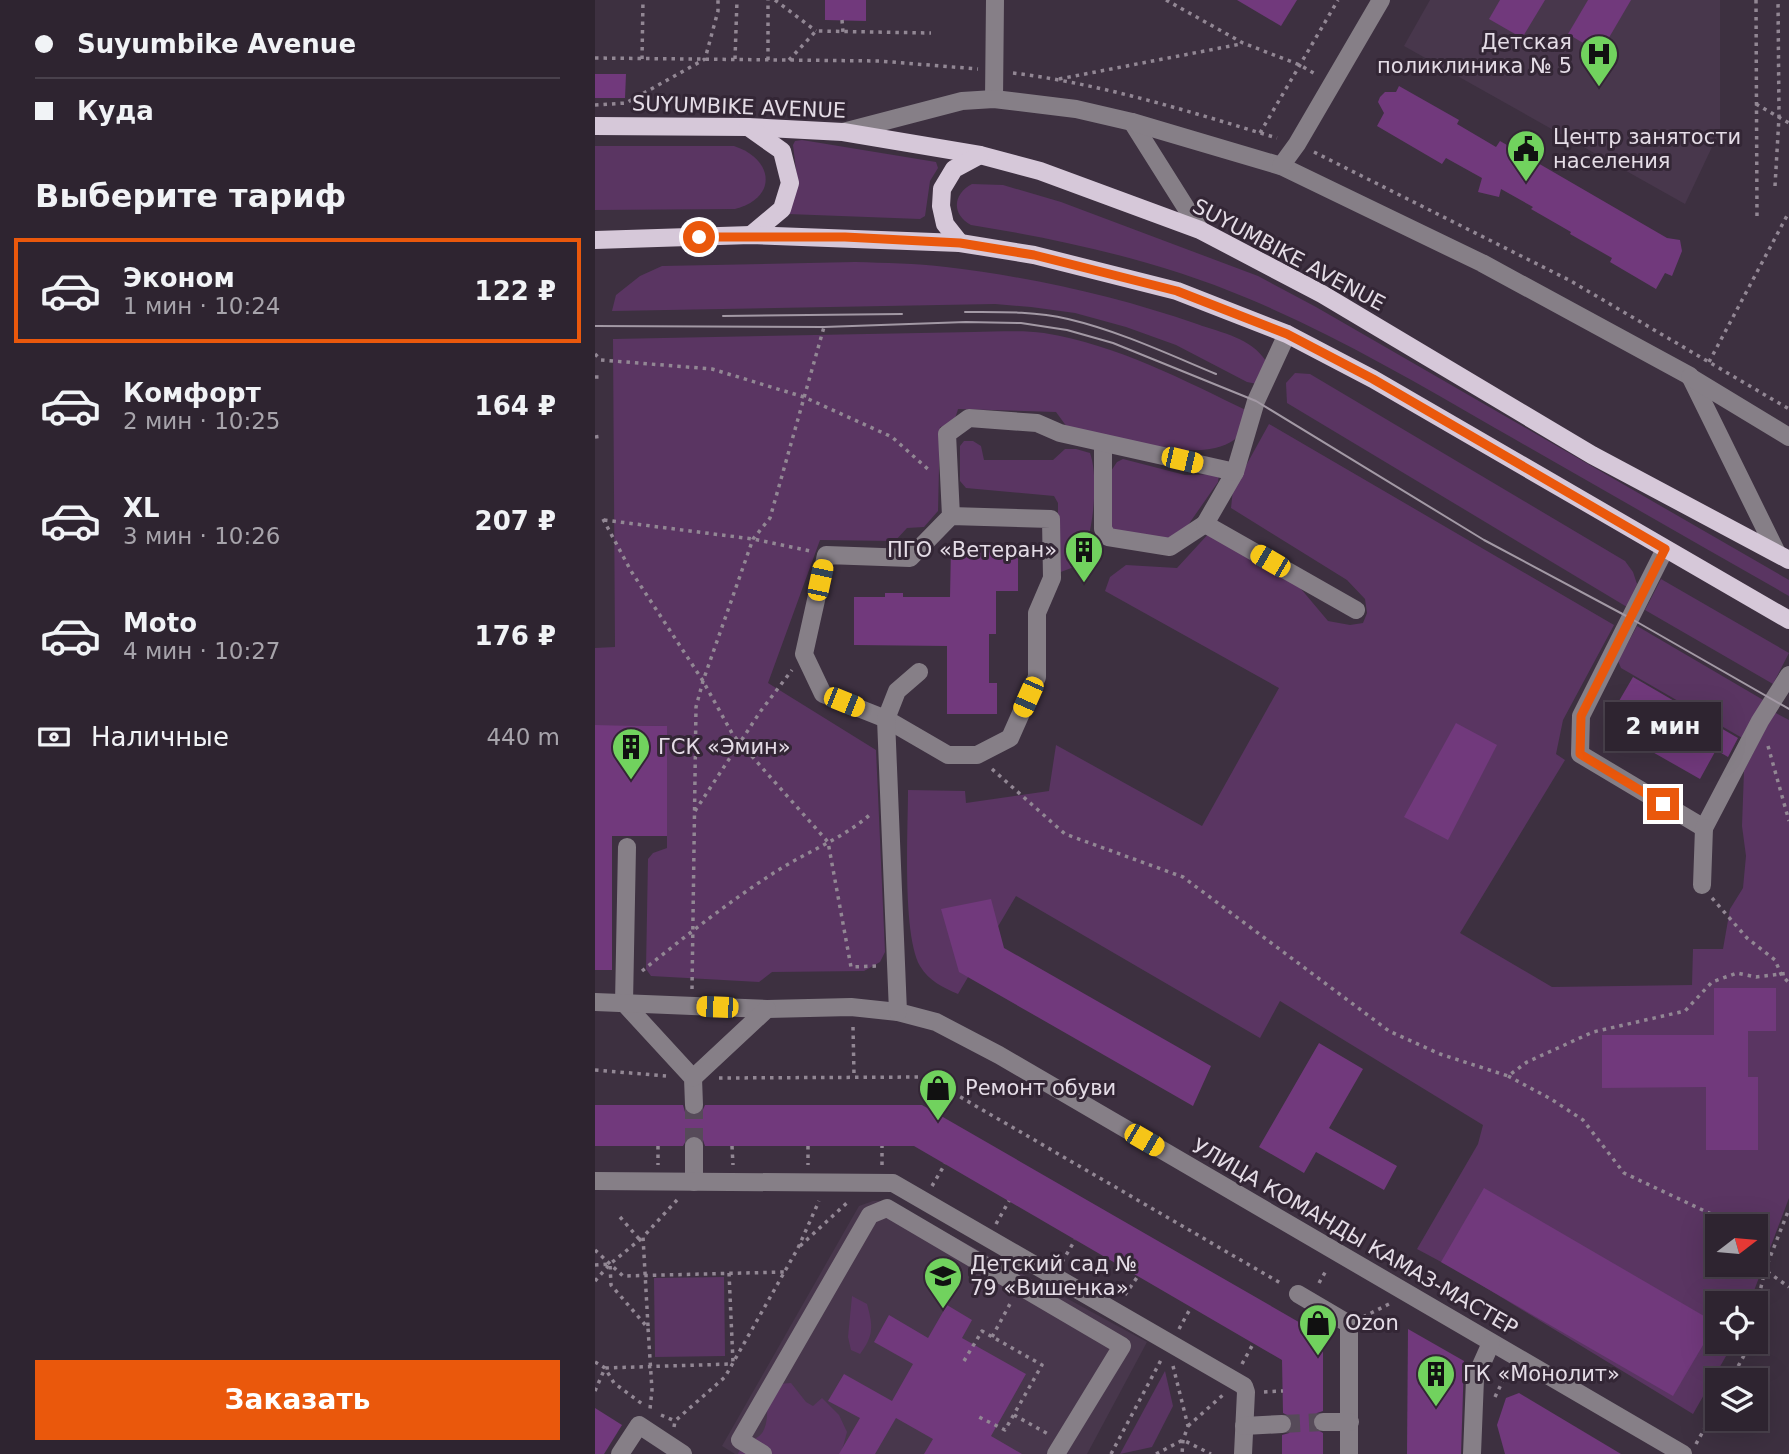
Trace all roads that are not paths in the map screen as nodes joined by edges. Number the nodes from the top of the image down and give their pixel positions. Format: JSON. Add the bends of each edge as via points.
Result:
{"nodes":[{"id":1,"x":995,"y":0,"type":"edge"},
{"id":2,"x":1381,"y":0,"type":"edge"},
{"id":3,"x":994,"y":99,"type":"junction"},
{"id":4,"x":1132,"y":122,"type":"junction"},
{"id":5,"x":595,"y":126,"type":"edge"},
{"id":6,"x":748,"y":127,"type":"junction"},
{"id":7,"x":843,"y":132,"type":"junction"},
{"id":8,"x":980,"y":155,"type":"junction"},
{"id":9,"x":1281,"y":166,"type":"junction"},
{"id":10,"x":1200,"y":230,"type":"junction"},
{"id":11,"x":751,"y":235,"type":"junction"},
{"id":12,"x":595,"y":240,"type":"edge"},
{"id":13,"x":960,"y":243,"type":"junction"},
{"id":14,"x":1287,"y":334,"type":"junction"},
{"id":15,"x":1690,"y":376,"type":"junction"},
{"id":16,"x":1789,"y":437,"type":"edge"},
{"id":17,"x":1103,"y":443,"type":"junction"},
{"id":18,"x":1235,"y":472,"type":"junction"},
{"id":19,"x":951,"y":516,"type":"junction"},
{"id":20,"x":1205,"y":524,"type":"junction"},
{"id":21,"x":1665,"y":549,"type":"junction"},
{"id":22,"x":1783,"y":556,"type":"edge"},
{"id":23,"x":1356,"y":610,"type":"dead end"},
{"id":24,"x":1789,"y":621,"type":"edge"},
{"id":25,"x":919,"y":672,"type":"dead end"},
{"id":26,"x":1789,"y":675,"type":"edge"},
{"id":27,"x":886,"y":719,"type":"junction"},
{"id":28,"x":1704,"y":828,"type":"junction"},
{"id":29,"x":627,"y":847,"type":"dead end"},
{"id":30,"x":1702,"y":886,"type":"road end"},
{"id":31,"x":624,"y":994,"type":"junction"},
{"id":32,"x":595,"y":1002,"type":"edge"},
{"id":33,"x":767,"y":1009,"type":"junction"},
{"id":34,"x":898,"y":1012,"type":"junction"},
{"id":35,"x":693,"y":1078,"type":"junction"},
{"id":36,"x":694,"y":1105,"type":"tunnel mouth"},
{"id":37,"x":694,"y":1146,"type":"tunnel mouth"},
{"id":38,"x":595,"y":1181,"type":"edge"},
{"id":39,"x":694,"y":1182,"type":"junction"},
{"id":40,"x":1304,"y":1297,"type":"road end"},
{"id":41,"x":1491,"y":1343,"type":"junction"},
{"id":42,"x":1323,"y":1422,"type":"tunnel mouth"},
{"id":43,"x":1350,"y":1422,"type":"junction"},
{"id":44,"x":1282,"y":1424,"type":"tunnel mouth"},
{"id":45,"x":1244,"y":1426,"type":"junction"},
{"id":46,"x":1059,"y":1448,"type":"edge"},
{"id":47,"x":677,"y":1450,"type":"edge"},
{"id":48,"x":620,"y":1454,"type":"edge"},
{"id":49,"x":763,"y":1454,"type":"edge"},
{"id":50,"x":1243,"y":1454,"type":"edge"},
{"id":51,"x":1349,"y":1454,"type":"edge"},
{"id":52,"x":1472,"y":1454,"type":"edge"},
{"id":53,"x":1683,"y":1454,"type":"edge"}],
"edges":[{"from":1,"to":3,"type":"street"},
{"from":2,"to":9,"type":"street"},
{"from":3,"to":4,"type":"street","via":[[1076,109]]},
{"from":3,"to":7,"type":"street","via":[[962,101]]},
{"from":4,"to":9,"type":"street"},
{"from":4,"to":10,"type":"street"},
{"from":5,"to":6,"type":"main road","name":"SUYUMBIKE AVENUE"},
{"from":6,"to":7,"type":"main road","name":"SUYUMBIKE AVENUE"},
{"from":6,"to":11,"type":"main road","via":[[782,151],[790,183],[782,209]]},
{"from":7,"to":8,"type":"main road","name":"SUYUMBIKE AVENUE"},
{"from":8,"to":10,"type":"main road","name":"SUYUMBIKE AVENUE","via":[[1040,171]]},
{"from":8,"to":13,"type":"main road","via":[[954,169],[943,189],[945,224]]},
{"from":9,"to":15,"type":"street","via":[[1482,263]]},
{"from":10,"to":22,"type":"main road","name":"SUYUMBIKE AVENUE","via":[[1322,294],[1592,455]]},
{"from":11,"to":12,"type":"main road"},
{"from":11,"to":13,"type":"main road"},
{"from":13,"to":14,"type":"main road","via":[[1034,255],[1165,288]]},
{"from":14,"to":18,"type":"street","via":[[1256,401]]},
{"from":14,"to":21,"type":"main road"},
{"from":15,"to":16,"type":"street"},
{"from":15,"to":22,"type":"street"},
{"from":17,"to":18,"type":"street"},
{"from":17,"to":19,"type":"street","via":[[1037,423],[969,418],[947,434]]},
{"from":17,"to":20,"type":"street","via":[[1103,529],[1108,537],[1171,547]]},
{"from":18,"to":20,"type":"street"},
{"from":19,"to":27,"type":"street","via":[[911,558],[826,555],[804,654],[824,694]]},
{"from":19,"to":27,"type":"street","via":[[1051,519],[1052,578],[1037,613],[1037,677],[1010,738],[977,755],[948,755]]},
{"from":20,"to":23,"type":"street"},
{"from":21,"to":24,"type":"main road"},
{"from":21,"to":28,"type":"street","via":[[1581,716],[1580,754]]},
{"from":25,"to":27,"type":"street","via":[[897,691]]},
{"from":26,"to":28,"type":"street"},
{"from":27,"to":34,"type":"street"},
{"from":28,"to":30,"type":"street"},
{"from":29,"to":31,"type":"street"},
{"from":31,"to":32,"type":"street","name":"УЛИЦА КОМАНДЫ КАМАЗ-МАСТЕР"},
{"from":31,"to":33,"type":"street","name":"УЛИЦА КОМАНДЫ КАМАЗ-МАСТЕР","via":[[692,1006]]},
{"from":31,"to":35,"type":"street"},
{"from":33,"to":34,"type":"street","name":"УЛИЦА КОМАНДЫ КАМАЗ-МАСТЕР","via":[[851,1007]]},
{"from":33,"to":35,"type":"street"},
{"from":34,"to":41,"type":"street","name":"УЛИЦА КОМАНДЫ КАМАЗ-МАСТЕР","via":[[936,1022],[999,1055]]},
{"from":35,"to":36,"type":"street"},
{"from":37,"to":39,"type":"street"},
{"from":38,"to":39,"type":"street"},
{"from":39,"to":45,"type":"street","via":[[893,1184],[1244,1387]]},
{"from":40,"to":43,"type":"street","via":[[1349,1324]]},
{"from":41,"to":52,"type":"street","via":[[1475,1379]]},
{"from":41,"to":53,"type":"street","name":"УЛИЦА КОМАНДЫ КАМАЗ-МАСТЕР"},
{"from":42,"to":43,"type":"street"},
{"from":43,"to":51,"type":"street"},
{"from":44,"to":45,"type":"street"},
{"from":45,"to":50,"type":"street"},
{"from":46,"to":49,"type":"street","via":[[1122,1346],[887,1208],[870,1214],[740,1440]]},
{"from":47,"to":48,"type":"street","via":[[639,1425]]}]}
